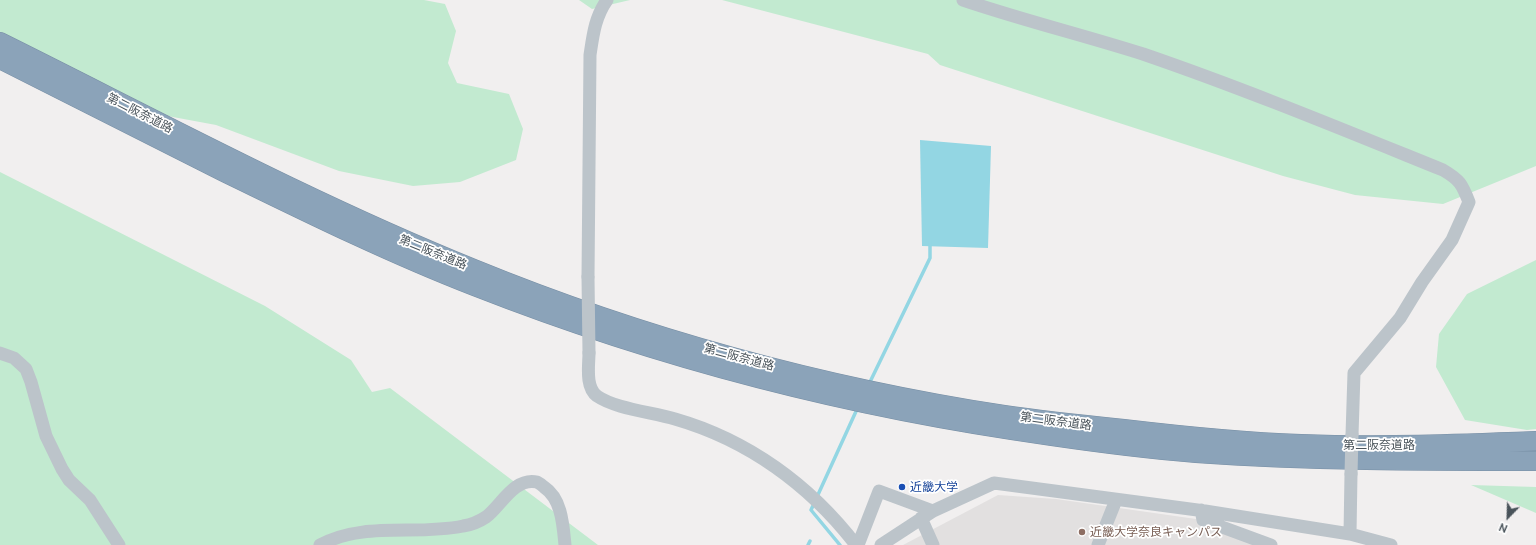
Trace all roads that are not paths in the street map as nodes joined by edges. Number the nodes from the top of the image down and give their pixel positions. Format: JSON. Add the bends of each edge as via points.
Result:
{"nodes":[{"id":1,"x":608,"y":0,"type":"edge"},
{"id":2,"x":963,"y":0,"type":"edge"},
{"id":3,"x":0,"y":42,"type":"edge"},
{"id":4,"x":0,"y":59,"type":"edge"},
{"id":5,"x":0,"y":353,"type":"edge"},
{"id":6,"x":1536,"y":441,"type":"edge"},
{"id":7,"x":1536,"y":461,"type":"edge"},
{"id":8,"x":1116,"y":500,"type":"junction"},
{"id":9,"x":1201,"y":510,"type":"junction"},
{"id":10,"x":933,"y":511,"type":"junction"},
{"id":11,"x":920,"y":518,"type":"junction"},
{"id":12,"x":1350,"y":534,"type":"junction"},
{"id":13,"x":119,"y":545,"type":"edge"},
{"id":14,"x":320,"y":545,"type":"edge"},
{"id":15,"x":565,"y":545,"type":"edge"},
{"id":16,"x":857,"y":545,"type":"edge"},
{"id":17,"x":881,"y":545,"type":"edge"},
{"id":18,"x":933,"y":545,"type":"edge"},
{"id":19,"x":1098,"y":545,"type":"edge"},
{"id":20,"x":1271,"y":545,"type":"edge"},
{"id":21,"x":1391,"y":545,"type":"edge"}],
"edges":[{"from":1,"to":16,"type":"street","bridge":true,"via":[[600,10],[594,27],[590,55],[588,277],[589,378],[592,390],[610,403],[675,418],[716,433],[761,457],[794,481]]},
{"from":2,"to":12,"type":"street","bridge":true,"via":[[1143,54],[1269,99],[1457,178],[1469,202],[1452,240],[1400,318],[1354,373]]},
{"from":3,"to":6,"type":"highway","name":"第二阪奈道路","via":[[318,201],[394,236],[478,271],[615,321],[780,368],[914,399],[1005,415],[1200,438],[1301,444],[1399,445]]},
{"from":4,"to":7,"type":"highway","name":"第二阪奈道路","via":[[311,215],[430,268],[554,316],[696,362],[775,383],[854,402],[1004,430],[1194,453],[1384,461]]},
{"from":5,"to":13,"type":"street","via":[[14,358],[26,369],[46,436],[62,469],[69,480],[90,500]]},
{"from":8,"to":9,"type":"street"},
{"from":8,"to":10,"type":"street","via":[[994,483]]},
{"from":8,"to":19,"type":"street"},
{"from":9,"to":12,"type":"street"},
{"from":9,"to":20,"type":"street","via":[[1203,520]]},
{"from":10,"to":11,"type":"street"},
{"from":10,"to":16,"type":"street","via":[[879,491]]},
{"from":11,"to":17,"type":"street"},
{"from":11,"to":18,"type":"street"},
{"from":12,"to":21,"type":"street"},
{"from":14,"to":15,"type":"street","via":[[333,538],[356,533],[440,530],[465,526],[486,517],[506,495],[525,482],[538,482],[550,491],[558,504]]}]}
